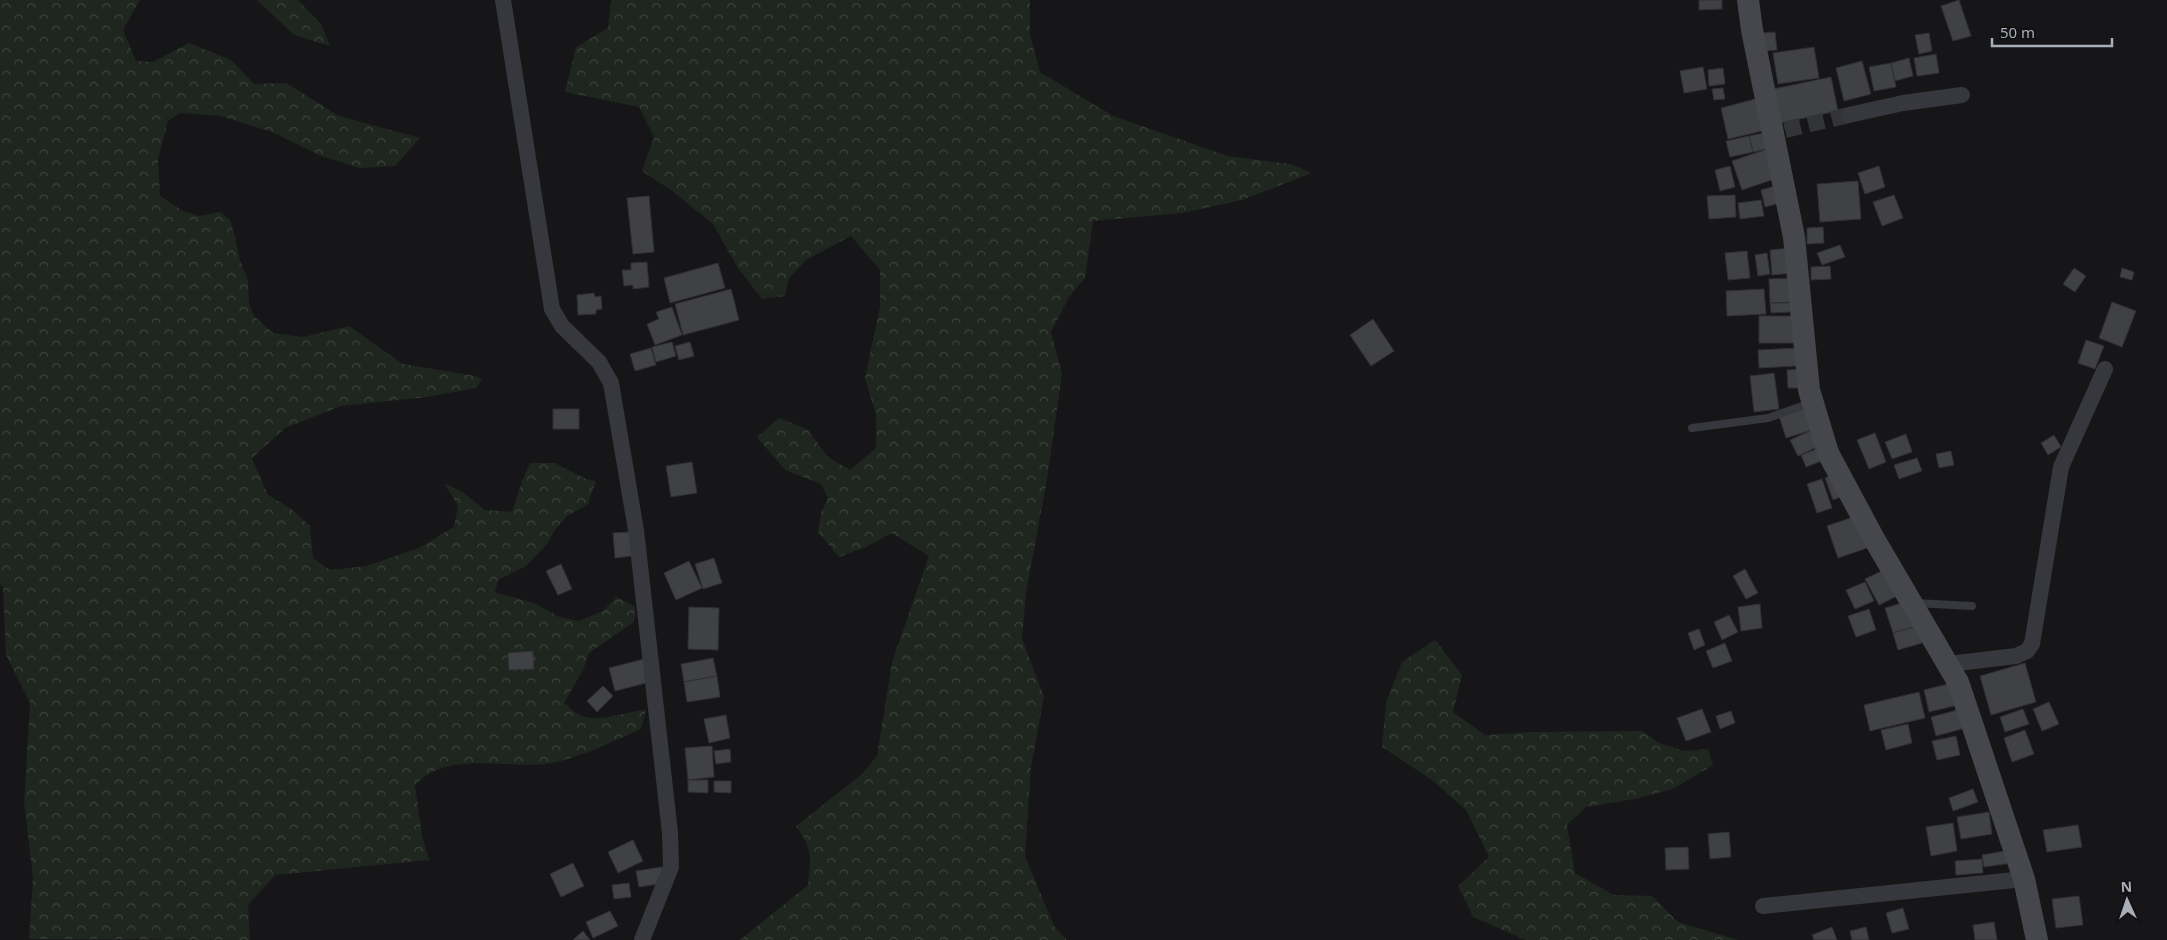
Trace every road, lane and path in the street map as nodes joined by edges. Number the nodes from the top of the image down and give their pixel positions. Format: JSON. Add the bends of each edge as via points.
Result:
{"nodes":[{"id":1,"x":503,"y":0,"type":"edge"},
{"id":2,"x":1748,"y":0,"type":"edge"},
{"id":3,"x":1962,"y":95,"type":"dead end"},
{"id":4,"x":1849,"y":115,"type":"tunnel mouth"},
{"id":5,"x":2105,"y":369,"type":"dead end"},
{"id":6,"x":1813,"y":402,"type":"junction"},
{"id":7,"x":1692,"y":428,"type":"dead end"},
{"id":8,"x":1913,"y":603,"type":"junction"},
{"id":9,"x":1972,"y":606,"type":"dead end"},
{"id":10,"x":1949,"y":664,"type":"junction"},
{"id":11,"x":2024,"y":879,"type":"junction"},
{"id":12,"x":1763,"y":906,"type":"dead end"},
{"id":13,"x":642,"y":940,"type":"edge"},
{"id":14,"x":2038,"y":940,"type":"edge"}],
"edges":[{"from":1,"to":13,"type":"street","via":[[552,309],[562,326],[599,362],[611,383],[636,530],[670,833],[671,867]]},
{"from":2,"to":6,"type":"street","via":[[1752,30],[1779,132]]},
{"from":3,"to":4,"type":"street"},
{"from":5,"to":10,"type":"street","via":[[2062,467],[2032,644],[2027,651],[2016,656]]},
{"from":6,"to":7,"type":"lane","via":[[1768,418]]},
{"from":6,"to":8,"type":"street","via":[[1828,453]]},
{"from":8,"to":9,"type":"lane"},
{"from":8,"to":10,"type":"street"},
{"from":10,"to":11,"type":"street","via":[[1958,682]]},
{"from":11,"to":12,"type":"street"},
{"from":11,"to":14,"type":"street"}]}
